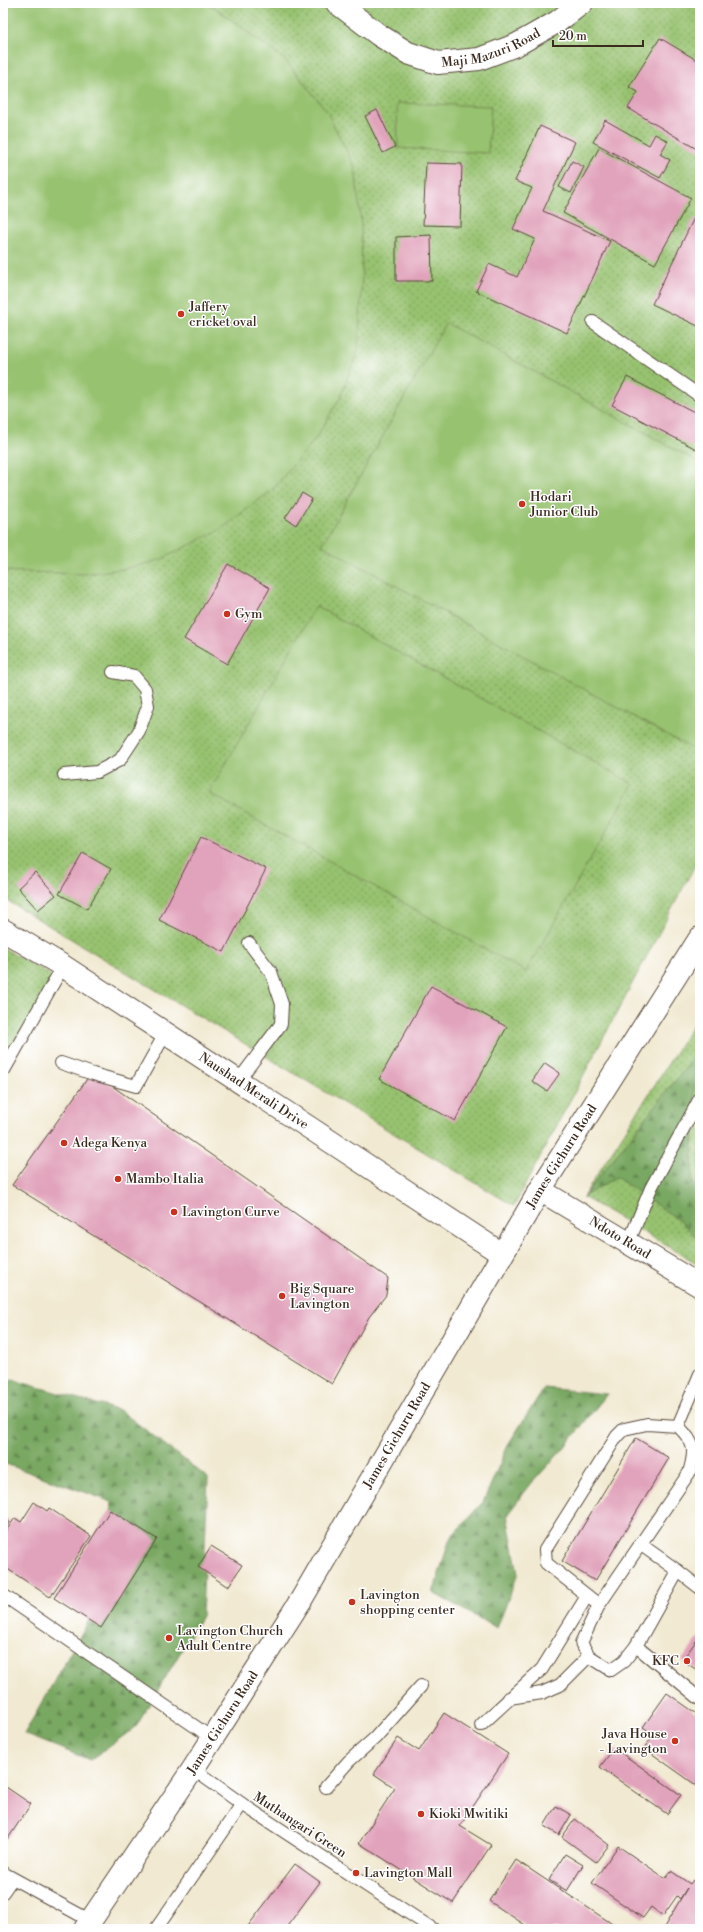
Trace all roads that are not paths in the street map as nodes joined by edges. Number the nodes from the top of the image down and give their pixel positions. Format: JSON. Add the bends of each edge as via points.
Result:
{"nodes":[{"id":1,"x":337,"y":3,"type":"edge"},
{"id":2,"x":582,"y":3,"type":"edge"},
{"id":3,"x":594,"y":322,"type":"dead end"},
{"id":4,"x":700,"y":396,"type":"edge"},
{"id":5,"x":113,"y":672,"type":"dead end"},
{"id":6,"x":64,"y":775,"type":"dead end"},
{"id":7,"x":3,"y":930,"type":"edge"},
{"id":8,"x":700,"y":938,"type":"edge"},
{"id":9,"x":249,"y":943,"type":"dead end"},
{"id":10,"x":63,"y":966,"type":"junction"},
{"id":11,"x":165,"y":1034,"type":"junction"},
{"id":12,"x":61,"y":1063,"type":"dead end"},
{"id":13,"x":3,"y":1072,"type":"edge"},
{"id":14,"x":238,"y":1081,"type":"junction"},
{"id":15,"x":700,"y":1098,"type":"edge"},
{"id":16,"x":540,"y":1190,"type":"junction"},
{"id":17,"x":628,"y":1244,"type":"junction"},
{"id":18,"x":502,"y":1254,"type":"junction"},
{"id":19,"x":700,"y":1286,"type":"edge"},
{"id":20,"x":700,"y":1374,"type":"edge"},
{"id":21,"x":697,"y":1391,"type":"edge"},
{"id":22,"x":678,"y":1426,"type":"junction"},
{"id":23,"x":640,"y":1544,"type":"junction"},
{"id":24,"x":678,"y":1571,"type":"junction"},
{"id":25,"x":700,"y":1588,"type":"edge"},
{"id":26,"x":3,"y":1596,"type":"edge"},
{"id":27,"x":587,"y":1596,"type":"junction"},
{"id":28,"x":599,"y":1605,"type":"junction"},
{"id":29,"x":636,"y":1646,"type":"junction"},
{"id":30,"x":590,"y":1656,"type":"junction"},
{"id":31,"x":421,"y":1686,"type":"dead end"},
{"id":32,"x":509,"y":1698,"type":"junction"},
{"id":33,"x":700,"y":1699,"type":"edge"},
{"id":34,"x":481,"y":1725,"type":"dead end"},
{"id":35,"x":212,"y":1738,"type":"junction"},
{"id":36,"x":193,"y":1769,"type":"junction"},
{"id":37,"x":326,"y":1787,"type":"dead end"},
{"id":38,"x":242,"y":1804,"type":"junction"},
{"id":39,"x":8,"y":1876,"type":"edge"},
{"id":40,"x":3,"y":1892,"type":"edge"},
{"id":41,"x":88,"y":1925,"type":"edge"},
{"id":42,"x":156,"y":1929,"type":"edge"},
{"id":43,"x":433,"y":1929,"type":"edge"}],
"edges":[{"from":1,"to":2,"type":"main road","name":"Maji Mazuri Road","via":[[408,53],[438,63],[479,59],[516,45],[556,22]]},
{"from":3,"to":4,"type":"lane"},
{"from":5,"to":6,"type":"lane","via":[[134,676],[145,689],[148,706],[140,732],[120,760],[97,772]]},
{"from":7,"to":10,"type":"main road","name":"Naushad Merali Drive"},
{"from":8,"to":16,"type":"main road","name":"James Gichuru Road"},
{"from":9,"to":14,"type":"lane","via":[[271,972],[282,1004],[281,1024]]},
{"from":10,"to":11,"type":"main road","name":"Naushad Merali Drive"},
{"from":10,"to":13,"type":"lane"},
{"from":11,"to":12,"type":"lane","via":[[136,1086]]},
{"from":11,"to":14,"type":"main road","name":"Naushad Merali Drive"},
{"from":14,"to":18,"type":"main road","name":"Naushad Merali Drive"},
{"from":15,"to":17,"type":"lane","via":[[651,1188]]},
{"from":16,"to":17,"type":"main road","name":"Ndoto Road"},
{"from":16,"to":18,"type":"main road","name":"James Gichuru Road"},
{"from":17,"to":19,"type":"main road","name":"Ndoto Road"},
{"from":18,"to":35,"type":"main road","name":"James Gichuru Road","via":[[301,1600]]},
{"from":20,"to":21,"type":"lane"},
{"from":21,"to":22,"type":"lane"},
{"from":22,"to":23,"type":"lane","via":[[691,1439],[694,1457],[689,1472]]},
{"from":22,"to":27,"type":"lane","via":[[647,1424],[624,1429],[617,1436],[545,1550],[546,1563]]},
{"from":23,"to":24,"type":"lane"},
{"from":23,"to":28,"type":"lane"},
{"from":24,"to":25,"type":"lane"},
{"from":24,"to":29,"type":"lane"},
{"from":26,"to":35,"type":"lane"},
{"from":27,"to":28,"type":"lane"},
{"from":27,"to":32,"type":"lane","via":[[542,1669]]},
{"from":28,"to":30,"type":"lane","via":[[581,1642]]},
{"from":29,"to":30,"type":"lane","via":[[624,1661],[611,1670]]},
{"from":29,"to":33,"type":"lane"},
{"from":30,"to":32,"type":"lane","via":[[560,1685],[542,1693]]},
{"from":31,"to":37,"type":"lane","via":[[375,1738],[349,1761]]},
{"from":32,"to":34,"type":"lane"},
{"from":35,"to":36,"type":"main road","name":"James Gichuru Road"},
{"from":36,"to":38,"type":"lane","name":"Muthangari Green"},
{"from":36,"to":41,"type":"main road","name":"James Gichuru Road"},
{"from":38,"to":42,"type":"lane"},
{"from":38,"to":43,"type":"lane","name":"Muthangari Green"},
{"from":39,"to":40,"type":"lane"},
{"from":39,"to":41,"type":"lane"}]}
